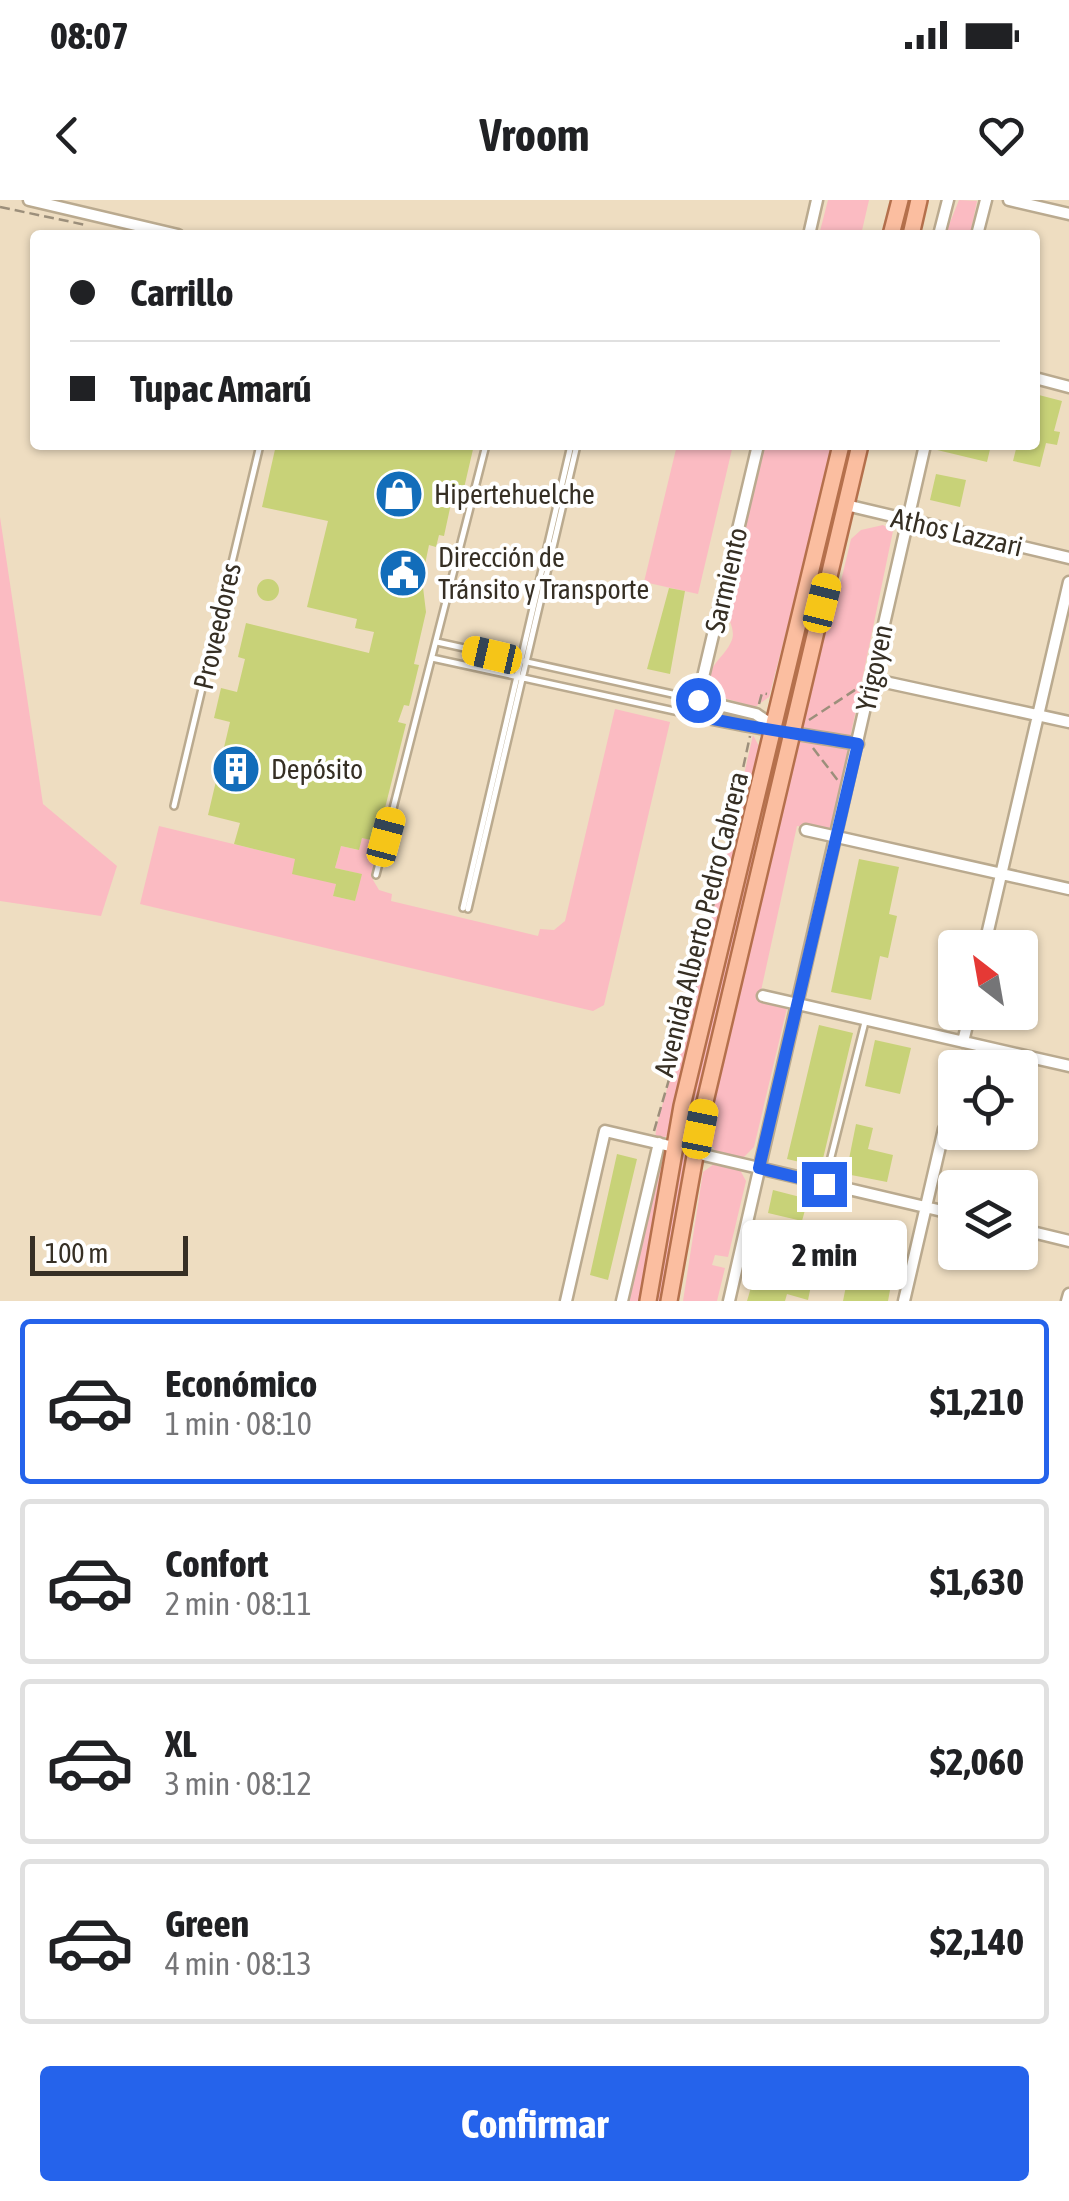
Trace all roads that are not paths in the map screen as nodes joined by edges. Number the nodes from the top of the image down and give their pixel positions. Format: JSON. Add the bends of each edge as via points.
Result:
{"nodes":[{"id":1,"x":29,"y":200,"type":"edge"},
{"id":2,"x":817,"y":200,"type":"edge"},
{"id":3,"x":900,"y":200,"type":"edge"},
{"id":4,"x":919,"y":200,"type":"edge"},
{"id":5,"x":948,"y":200,"type":"edge"},
{"id":6,"x":986,"y":200,"type":"edge"},
{"id":7,"x":1009,"y":200,"type":"edge"},
{"id":8,"x":1069,"y":214,"type":"edge"},
{"id":9,"x":157,"y":230,"type":"edge"},
{"id":10,"x":810,"y":230,"type":"edge"},
{"id":11,"x":893,"y":230,"type":"edge"},
{"id":12,"x":911,"y":230,"type":"edge"},
{"id":13,"x":940,"y":230,"type":"edge"},
{"id":14,"x":978,"y":230,"type":"edge"},
{"id":15,"x":1040,"y":379,"type":"edge"},
{"id":16,"x":1069,"y":386,"type":"edge"},
{"id":17,"x":259,"y":450,"type":"edge"},
{"id":18,"x":485,"y":450,"type":"edge"},
{"id":19,"x":573,"y":450,"type":"edge"},
{"id":20,"x":757,"y":450,"type":"edge"},
{"id":21,"x":841,"y":450,"type":"edge"},
{"id":22,"x":859,"y":450,"type":"edge"},
{"id":23,"x":925,"y":450,"type":"edge"},
{"id":24,"x":846,"y":505,"type":"junction"},
{"id":25,"x":906,"y":520,"type":"junction"},
{"id":26,"x":1069,"y":558,"type":"edge"},
{"id":27,"x":1069,"y":582,"type":"edge"},
{"id":28,"x":436,"y":642,"type":"junction"},
{"id":29,"x":432,"y":658,"type":"junction"},
{"id":30,"x":523,"y":662,"type":"junction"},
{"id":31,"x":519,"y":678,"type":"junction"},
{"id":32,"x":871,"y":679,"type":"junction"},
{"id":33,"x":698,"y":700,"type":"junction"},
{"id":34,"x":694,"y":715,"type":"junction"},
{"id":35,"x":1037,"y":715,"type":"junction"},
{"id":36,"x":1069,"y":722,"type":"edge"},
{"id":37,"x":790,"y":731,"type":"junction"},
{"id":38,"x":858,"y":744,"type":"junction"},
{"id":39,"x":174,"y":806,"type":"dead end"},
{"id":40,"x":806,"y":830,"type":"dead end"},
{"id":41,"x":836,"y":835,"type":"junction"},
{"id":42,"x":376,"y":874,"type":"dead end"},
{"id":43,"x":999,"y":874,"type":"junction"},
{"id":44,"x":1069,"y":889,"type":"edge"},
{"id":45,"x":465,"y":908,"type":"dead end"},
{"id":46,"x":988,"y":930,"type":"edge"},
{"id":47,"x":763,"y":996,"type":"dead end"},
{"id":48,"x":797,"y":1005,"type":"junction"},
{"id":49,"x":865,"y":1020,"type":"junction"},
{"id":50,"x":966,"y":1030,"type":"edge"},
{"id":51,"x":963,"y":1042,"type":"junction"},
{"id":52,"x":1069,"y":1066,"type":"edge"},
{"id":53,"x":662,"y":1144,"type":"junction"},
{"id":54,"x":939,"y":1150,"type":"edge"},
{"id":55,"x":695,"y":1153,"type":"junction"},
{"id":56,"x":759,"y":1168,"type":"junction"},
{"id":57,"x":824,"y":1184,"type":"junction"},
{"id":58,"x":926,"y":1208,"type":"junction"},
{"id":59,"x":938,"y":1210,"type":"edge"},
{"id":60,"x":1038,"y":1234,"type":"edge"},
{"id":61,"x":1069,"y":1241,"type":"edge"},
{"id":62,"x":566,"y":1301,"type":"edge"},
{"id":63,"x":622,"y":1301,"type":"edge"},
{"id":64,"x":648,"y":1301,"type":"edge"},
{"id":65,"x":669,"y":1301,"type":"edge"},
{"id":66,"x":729,"y":1301,"type":"edge"},
{"id":67,"x":904,"y":1301,"type":"edge"}],
"edges":[{"from":1,"to":9,"type":"street"},
{"from":2,"to":10,"type":"street"},
{"from":3,"to":11,"type":"main road"},
{"from":4,"to":12,"type":"main road"},
{"from":5,"to":13,"type":"street"},
{"from":6,"to":14,"type":"street"},
{"from":7,"to":8,"type":"street"},
{"from":15,"to":16,"type":"street"},
{"from":17,"to":39,"type":"lane","name":"Proveedores"},
{"from":18,"to":28,"type":"lane"},
{"from":19,"to":30,"type":"lane"},
{"from":20,"to":33,"type":"street","name":"Sarmiento"},
{"from":21,"to":37,"type":"main road","name":"Avenida Alberto Pedro Cabrera","via":[[782,698]]},
{"from":22,"to":24,"type":"main road","name":"Avenida Alberto Pedro Cabrera"},
{"from":23,"to":25,"type":"street","name":"Yrigoyen"},
{"from":24,"to":25,"type":"street","name":"Athos Lazzari"},
{"from":24,"to":37,"type":"main road","name":"Avenida Alberto Pedro Cabrera"},
{"from":25,"to":26,"type":"street","name":"Athos Lazzari"},
{"from":25,"to":32,"type":"street","name":"Yrigoyen"},
{"from":27,"to":35,"type":"street"},
{"from":28,"to":29,"type":"lane"},
{"from":28,"to":30,"type":"lane"},
{"from":29,"to":31,"type":"lane"},
{"from":29,"to":42,"type":"lane"},
{"from":30,"to":31,"type":"lane"},
{"from":30,"to":33,"type":"lane"},
{"from":31,"to":34,"type":"lane"},
{"from":31,"to":45,"type":"lane"},
{"from":32,"to":35,"type":"street"},
{"from":32,"to":38,"type":"street","name":"Yrigoyen"},
{"from":33,"to":34,"type":"street","name":"Sarmiento"},
{"from":33,"to":37,"type":"street","via":[[756,714]]},
{"from":34,"to":37,"type":"street"},
{"from":35,"to":36,"type":"street"},
{"from":35,"to":43,"type":"street"},
{"from":37,"to":38,"type":"street"},
{"from":37,"to":53,"type":"main road","name":"Avenida Alberto Pedro Cabrera"},
{"from":37,"to":55,"type":"main road","name":"Avenida Alberto Pedro Cabrera"},
{"from":38,"to":41,"type":"street","name":"Yrigoyen"},
{"from":40,"to":41,"type":"street"},
{"from":41,"to":43,"type":"street"},
{"from":41,"to":48,"type":"street","name":"Yrigoyen"},
{"from":43,"to":44,"type":"street"},
{"from":43,"to":46,"type":"street"},
{"from":47,"to":48,"type":"street"},
{"from":48,"to":49,"type":"street"},
{"from":48,"to":56,"type":"street","name":"Yrigoyen"},
{"from":49,"to":51,"type":"street"},
{"from":49,"to":57,"type":"lane"},
{"from":50,"to":51,"type":"street"},
{"from":51,"to":52,"type":"street"},
{"from":53,"to":62,"type":"street","via":[[605,1132]]},
{"from":53,"to":63,"type":"street"},
{"from":53,"to":64,"type":"main road","name":"Avenida Alberto Pedro Cabrera"},
{"from":54,"to":58,"type":"street"},
{"from":55,"to":56,"type":"street"},
{"from":55,"to":65,"type":"main road","name":"Avenida Alberto Pedro Cabrera"},
{"from":56,"to":57,"type":"street"},
{"from":56,"to":66,"type":"street","name":"Yrigoyen"},
{"from":57,"to":58,"type":"street"},
{"from":58,"to":59,"type":"street"},
{"from":58,"to":67,"type":"street"},
{"from":60,"to":61,"type":"street"}]}
